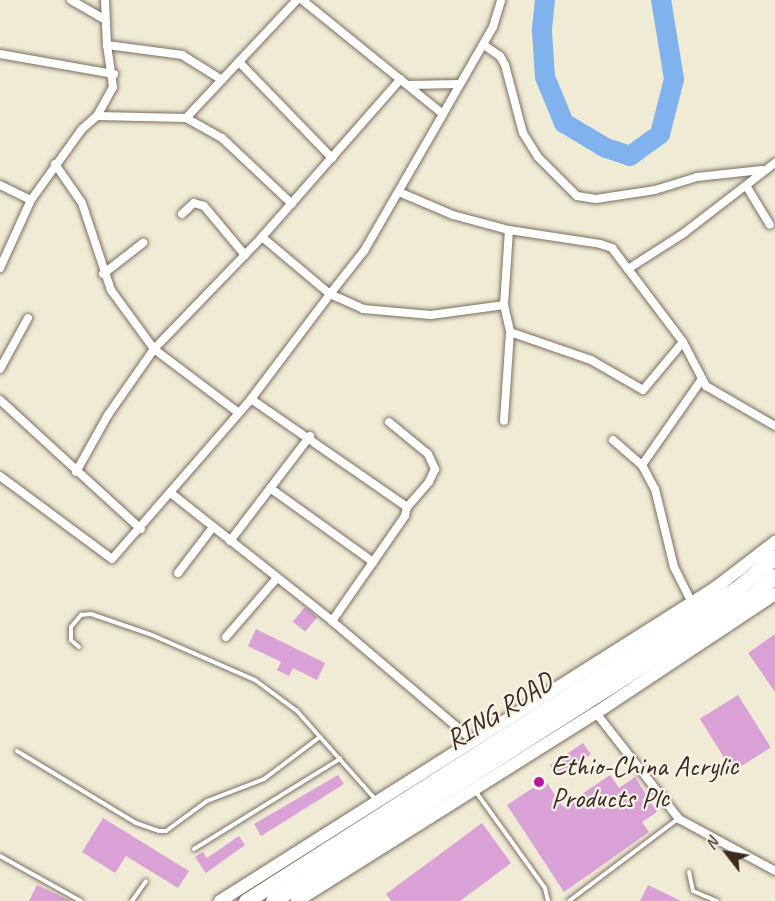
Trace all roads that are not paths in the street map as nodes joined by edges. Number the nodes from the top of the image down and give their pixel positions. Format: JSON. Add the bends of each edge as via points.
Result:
{"nodes":[{"id":1,"x":71,"y":0,"type":"edge"},
{"id":2,"x":105,"y":0,"type":"edge"},
{"id":3,"x":297,"y":0,"type":"edge"},
{"id":4,"x":302,"y":0,"type":"edge"},
{"id":5,"x":501,"y":0,"type":"edge"},
{"id":6,"x":104,"y":19,"type":"junction"},
{"id":7,"x":107,"y":45,"type":"junction"},
{"id":8,"x":484,"y":45,"type":"junction"},
{"id":9,"x":0,"y":54,"type":"edge"},
{"id":10,"x":239,"y":62,"type":"junction"},
{"id":11,"x":114,"y":74,"type":"junction"},
{"id":12,"x":401,"y":79,"type":"junction"},
{"id":13,"x":222,"y":80,"type":"junction"},
{"id":14,"x":459,"y":84,"type":"junction"},
{"id":15,"x":409,"y":85,"type":"junction"},
{"id":16,"x":443,"y":114,"type":"junction"},
{"id":17,"x":98,"y":116,"type":"junction"},
{"id":18,"x":186,"y":117,"type":"junction"},
{"id":19,"x":332,"y":158,"type":"junction"},
{"id":20,"x":775,"y":163,"type":"edge"},
{"id":21,"x":55,"y":164,"type":"junction"},
{"id":22,"x":762,"y":170,"type":"junction"},
{"id":23,"x":0,"y":185,"type":"edge"},
{"id":24,"x":747,"y":187,"type":"junction"},
{"id":25,"x":399,"y":192,"type":"junction"},
{"id":26,"x":31,"y":200,"type":"junction"},
{"id":27,"x":292,"y":204,"type":"junction"},
{"id":28,"x":182,"y":214,"type":"dead end"},
{"id":29,"x":770,"y":225,"type":"dead end"},
{"id":30,"x":508,"y":230,"type":"junction"},
{"id":31,"x":262,"y":237,"type":"junction"},
{"id":32,"x":143,"y":243,"type":"dead end"},
{"id":33,"x":245,"y":255,"type":"junction"},
{"id":34,"x":0,"y":268,"type":"edge"},
{"id":35,"x":627,"y":269,"type":"junction"},
{"id":36,"x":103,"y":274,"type":"junction"},
{"id":37,"x":330,"y":294,"type":"junction"},
{"id":38,"x":504,"y":305,"type":"junction"},
{"id":39,"x":28,"y":318,"type":"dead end"},
{"id":40,"x":510,"y":332,"type":"junction"},
{"id":41,"x":683,"y":342,"type":"junction"},
{"id":42,"x":154,"y":349,"type":"junction"},
{"id":43,"x":0,"y":369,"type":"edge"},
{"id":44,"x":702,"y":379,"type":"junction"},
{"id":45,"x":251,"y":399,"type":"junction"},
{"id":46,"x":0,"y":400,"type":"edge"},
{"id":47,"x":240,"y":413,"type":"junction"},
{"id":48,"x":504,"y":421,"type":"dead end"},
{"id":49,"x":389,"y":422,"type":"dead end"},
{"id":50,"x":775,"y":426,"type":"edge"},
{"id":51,"x":310,"y":436,"type":"junction"},
{"id":52,"x":613,"y":440,"type":"dead end"},
{"id":53,"x":642,"y":465,"type":"junction"},
{"id":54,"x":76,"y":472,"type":"junction"},
{"id":55,"x":0,"y":476,"type":"edge"},
{"id":56,"x":270,"y":488,"type":"junction"},
{"id":57,"x":172,"y":494,"type":"junction"},
{"id":58,"x":406,"y":507,"type":"junction"},
{"id":59,"x":213,"y":527,"type":"junction"},
{"id":60,"x":141,"y":529,"type":"junction"},
{"id":61,"x":230,"y":541,"type":"junction"},
{"id":62,"x":775,"y":542,"type":"edge"},
{"id":63,"x":775,"y":557,"type":"edge"},
{"id":64,"x":373,"y":562,"type":"junction"},
{"id":65,"x":178,"y":573,"type":"dead end"},
{"id":66,"x":775,"y":576,"type":"edge"},
{"id":67,"x":277,"y":578,"type":"junction"},
{"id":68,"x":775,"y":594,"type":"edge"},
{"id":69,"x":692,"y":603,"type":"junction"},
{"id":70,"x":332,"y":621,"type":"junction"},
{"id":71,"x":226,"y":637,"type":"dead end"},
{"id":72,"x":79,"y":647,"type":"dead end"},
{"id":73,"x":596,"y":713,"type":"junction"},
{"id":74,"x":320,"y":737,"type":"junction"},
{"id":75,"x":471,"y":739,"type":"junction"},
{"id":76,"x":17,"y":751,"type":"dead end"},
{"id":77,"x":340,"y":759,"type":"junction"},
{"id":78,"x":474,"y":790,"type":"junction"},
{"id":79,"x":376,"y":800,"type":"junction"},
{"id":80,"x":679,"y":819,"type":"junction"},
{"id":81,"x":194,"y":849,"type":"dead end"},
{"id":82,"x":0,"y":856,"type":"edge"},
{"id":83,"x":775,"y":871,"type":"edge"},
{"id":84,"x":689,"y":872,"type":"dead end"},
{"id":85,"x":146,"y":881,"type":"dead end"},
{"id":86,"x":81,"y":901,"type":"edge"},
{"id":87,"x":132,"y":901,"type":"edge"},
{"id":88,"x":220,"y":901,"type":"edge"},
{"id":89,"x":246,"y":901,"type":"edge"},
{"id":90,"x":273,"y":901,"type":"edge"},
{"id":91,"x":297,"y":901,"type":"edge"},
{"id":92,"x":548,"y":901,"type":"edge"},
{"id":93,"x":569,"y":901,"type":"edge"},
{"id":94,"x":717,"y":901,"type":"edge"}],
"edges":[{"from":1,"to":6,"type":"street"},
{"from":2,"to":6,"type":"street"},
{"from":3,"to":10,"type":"street"},
{"from":4,"to":12,"type":"street"},
{"from":5,"to":8,"type":"street"},
{"from":6,"to":7,"type":"street"},
{"from":7,"to":11,"type":"street"},
{"from":7,"to":13,"type":"street","via":[[182,55]]},
{"from":8,"to":14,"type":"street"},
{"from":8,"to":22,"type":"street","via":[[500,56],[505,65],[523,133],[538,157],[577,196],[596,199],[655,190],[697,177]]},
{"from":9,"to":11,"type":"street"},
{"from":10,"to":13,"type":"street"},
{"from":10,"to":19,"type":"street"},
{"from":11,"to":17,"type":"street","via":[[111,96]]},
{"from":12,"to":15,"type":"street"},
{"from":12,"to":19,"type":"street"},
{"from":13,"to":18,"type":"street"},
{"from":14,"to":15,"type":"street"},
{"from":14,"to":16,"type":"street"},
{"from":15,"to":16,"type":"street"},
{"from":16,"to":25,"type":"street"},
{"from":17,"to":18,"type":"street"},
{"from":17,"to":21,"type":"street"},
{"from":18,"to":27,"type":"street","via":[[222,138]]},
{"from":19,"to":27,"type":"street"},
{"from":20,"to":22,"type":"street"},
{"from":21,"to":26,"type":"street"},
{"from":21,"to":36,"type":"street","via":[[82,203]]},
{"from":22,"to":24,"type":"street"},
{"from":23,"to":26,"type":"street"},
{"from":24,"to":29,"type":"street"},
{"from":24,"to":35,"type":"street"},
{"from":25,"to":30,"type":"street","via":[[453,215]]},
{"from":25,"to":37,"type":"street","via":[[364,251]]},
{"from":26,"to":34,"type":"street"},
{"from":27,"to":31,"type":"street"},
{"from":28,"to":33,"type":"street","via":[[194,203],[204,206]]},
{"from":30,"to":35,"type":"street","via":[[600,244],[612,248]]},
{"from":30,"to":38,"type":"street"},
{"from":31,"to":33,"type":"street"},
{"from":31,"to":37,"type":"street"},
{"from":32,"to":36,"type":"street"},
{"from":33,"to":42,"type":"street"},
{"from":35,"to":41,"type":"street"},
{"from":36,"to":42,"type":"street"},
{"from":37,"to":38,"type":"street","via":[[363,309],[430,315]]},
{"from":37,"to":45,"type":"street"},
{"from":38,"to":40,"type":"street"},
{"from":39,"to":43,"type":"street"},
{"from":40,"to":41,"type":"street","via":[[591,360],[643,390]]},
{"from":40,"to":48,"type":"street"},
{"from":41,"to":44,"type":"street"},
{"from":42,"to":47,"type":"street"},
{"from":42,"to":54,"type":"street","via":[[120,397]]},
{"from":44,"to":50,"type":"street","via":[[714,394]]},
{"from":44,"to":53,"type":"street"},
{"from":45,"to":47,"type":"street"},
{"from":45,"to":51,"type":"street"},
{"from":46,"to":54,"type":"street"},
{"from":47,"to":57,"type":"street"},
{"from":49,"to":58,"type":"street","via":[[428,454],[435,469],[429,482]]},
{"from":51,"to":56,"type":"street"},
{"from":51,"to":58,"type":"street"},
{"from":52,"to":53,"type":"street"},
{"from":53,"to":69,"type":"street","via":[[655,489],[681,588]]},
{"from":54,"to":60,"type":"street"},
{"from":55,"to":60,"type":"street","via":[[111,559]]},
{"from":56,"to":61,"type":"street"},
{"from":56,"to":64,"type":"street"},
{"from":57,"to":59,"type":"street"},
{"from":57,"to":60,"type":"street"},
{"from":58,"to":64,"type":"street","via":[[405,516]]},
{"from":59,"to":61,"type":"street"},
{"from":59,"to":65,"type":"street"},
{"from":61,"to":67,"type":"street"},
{"from":62,"to":69,"type":"street"},
{"from":63,"to":89,"type":"highway","name":"RING ROAD","via":[[726,595]]},
{"from":64,"to":70,"type":"street"},
{"from":66,"to":90,"type":"highway","name":"RING ROAD","via":[[751,596]]},
{"from":67,"to":70,"type":"street"},
{"from":67,"to":71,"type":"street"},
{"from":68,"to":73,"type":"street"},
{"from":69,"to":75,"type":"street"},
{"from":70,"to":75,"type":"street"},
{"from":72,"to":74,"type":"lane","via":[[69,633],[81,615],[91,614],[152,635],[255,680],[280,696]]},
{"from":73,"to":78,"type":"street"},
{"from":73,"to":80,"type":"street"},
{"from":74,"to":76,"type":"lane","via":[[264,779],[207,801],[166,831],[136,823]]},
{"from":74,"to":77,"type":"lane"},
{"from":75,"to":79,"type":"street"},
{"from":77,"to":79,"type":"lane"},
{"from":77,"to":81,"type":"lane"},
{"from":78,"to":91,"type":"street"},
{"from":78,"to":92,"type":"lane","via":[[545,888]]},
{"from":79,"to":88,"type":"street"},
{"from":80,"to":83,"type":"street"},
{"from":80,"to":93,"type":"lane"},
{"from":82,"to":86,"type":"lane"},
{"from":84,"to":94,"type":"lane","via":[[693,891]]},
{"from":85,"to":87,"type":"lane"}]}
